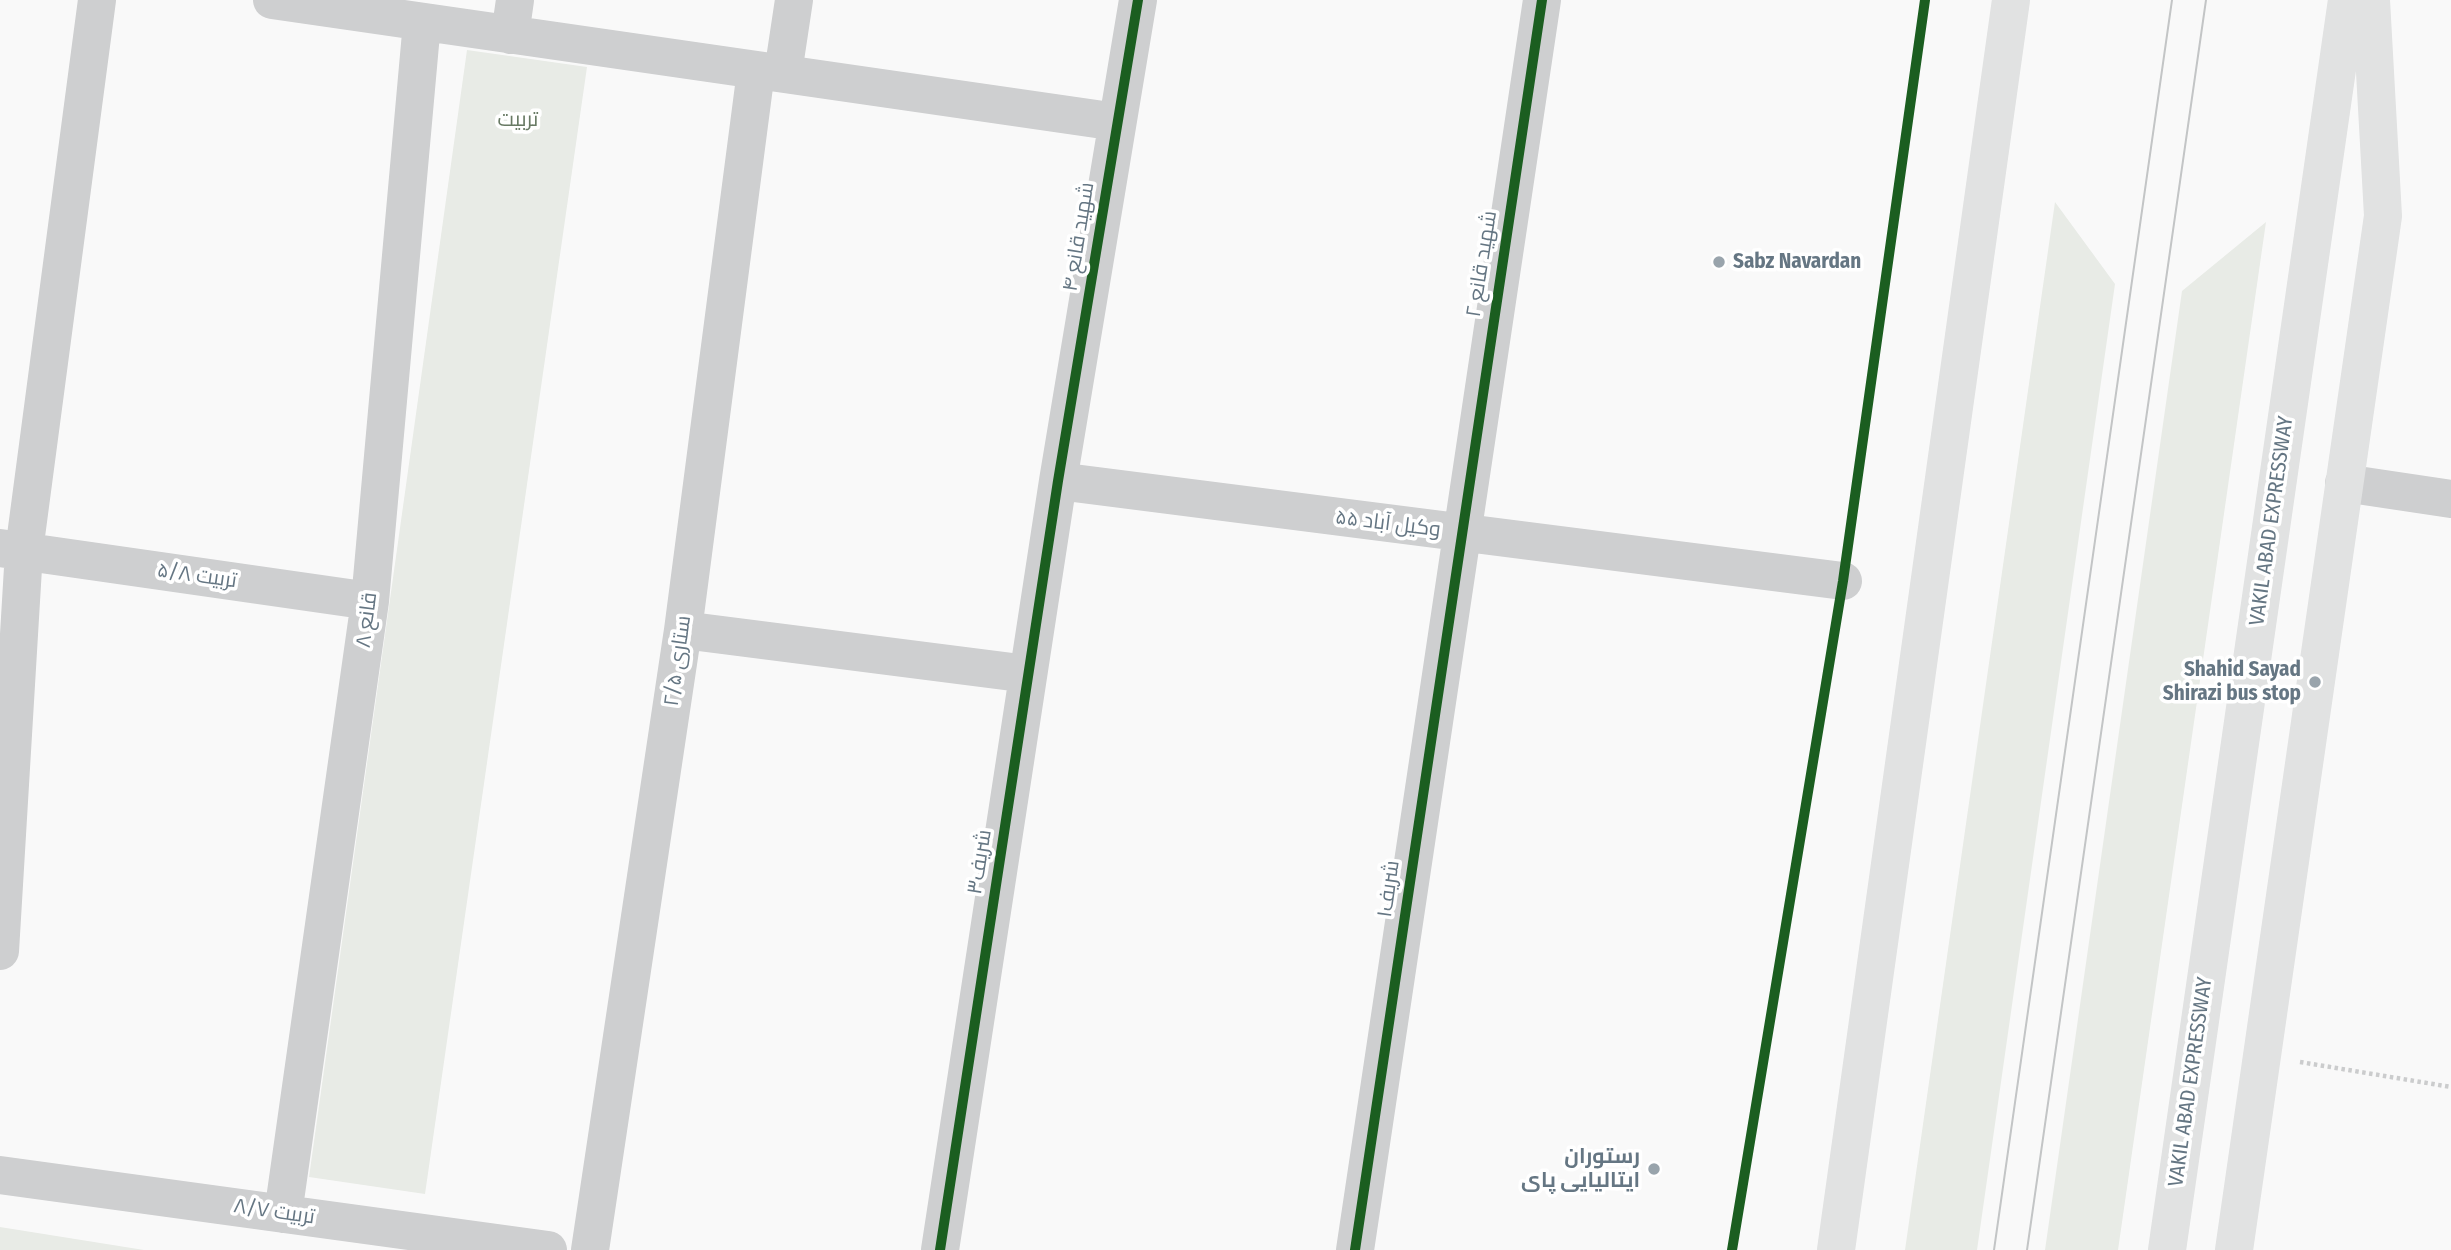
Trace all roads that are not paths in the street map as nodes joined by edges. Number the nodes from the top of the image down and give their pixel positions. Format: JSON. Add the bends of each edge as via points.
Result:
{"nodes":[{"id":1,"x":97,"y":0,"type":"edge"},
{"id":2,"x":272,"y":0,"type":"edge"},
{"id":3,"x":794,"y":0,"type":"edge"},
{"id":4,"x":1138,"y":0,"type":"edge"},
{"id":5,"x":1542,"y":0,"type":"edge"},
{"id":6,"x":2011,"y":0,"type":"edge"},
{"id":7,"x":2347,"y":0,"type":"edge"},
{"id":8,"x":2371,"y":0,"type":"edge"},
{"id":9,"x":441,"y":16,"type":"edge"},
{"id":10,"x":512,"y":18,"type":"edge"},
{"id":11,"x":769,"y":72,"type":"junction"},
{"id":12,"x":1117,"y":122,"type":"junction"},
{"id":13,"x":1058,"y":481,"type":"junction"},
{"id":14,"x":2344,"y":483,"type":"junction"},
{"id":15,"x":2451,"y":499,"type":"edge"},
{"id":16,"x":1461,"y":533,"type":"junction"},
{"id":17,"x":12,"y":550,"type":"edge"},
{"id":18,"x":1843,"y":580,"type":"dead end"},
{"id":19,"x":370,"y":601,"type":"junction"},
{"id":20,"x":683,"y":630,"type":"junction"},
{"id":21,"x":1028,"y":674,"type":"junction"},
{"id":22,"x":0,"y":951,"type":"edge"},
{"id":23,"x":0,"y":1175,"type":"edge"},
{"id":24,"x":283,"y":1213,"type":"junction"},
{"id":25,"x":548,"y":1250,"type":"edge"},
{"id":26,"x":590,"y":1250,"type":"edge"},
{"id":27,"x":940,"y":1250,"type":"edge"},
{"id":28,"x":1356,"y":1250,"type":"edge"},
{"id":29,"x":1836,"y":1250,"type":"edge"},
{"id":30,"x":2167,"y":1250,"type":"edge"},
{"id":31,"x":2234,"y":1250,"type":"edge"}],
"edges":[{"from":1,"to":17,"type":"street"},
{"from":2,"to":9,"type":"street"},
{"from":3,"to":11,"type":"street","name":"ستاری ۲/۵"},
{"from":4,"to":12,"type":"street","name":"شهید قانع ۴"},
{"from":5,"to":16,"type":"street","name":"شهید قانع ۲"},
{"from":6,"to":29,"type":"highway"},
{"from":7,"to":30,"type":"highway","name":"VAKIL ABAD EXPRESSWAY"},
{"from":8,"to":14,"type":"highway","via":[[2383,216]]},
{"from":9,"to":10,"type":"street"},
{"from":9,"to":19,"type":"street","name":"قانع ۸"},
{"from":10,"to":11,"type":"street"},
{"from":11,"to":12,"type":"street"},
{"from":11,"to":20,"type":"street","name":"ستاری ۲/۵"},
{"from":12,"to":13,"type":"street","name":"شهید قانع ۴"},
{"from":13,"to":16,"type":"street","name":"۵۵ وکیل آباد"},
{"from":13,"to":21,"type":"street","name":"شریف٣"},
{"from":14,"to":15,"type":"street"},
{"from":14,"to":31,"type":"highway"},
{"from":16,"to":18,"type":"street","name":"۵۵ وکیل آباد"},
{"from":16,"to":28,"type":"street","name":"شریف١"},
{"from":17,"to":19,"type":"street","name":"تربیت ۵/۸"},
{"from":17,"to":22,"type":"street"},
{"from":19,"to":24,"type":"street","name":"قانع ۸"},
{"from":20,"to":21,"type":"street"},
{"from":20,"to":26,"type":"street","name":"ستاری ۲/۵"},
{"from":21,"to":27,"type":"street","name":"شریف٣"},
{"from":23,"to":24,"type":"street","name":"تربیت ۸/۷"},
{"from":24,"to":25,"type":"street","name":"تربیت ۸/۷"}]}
